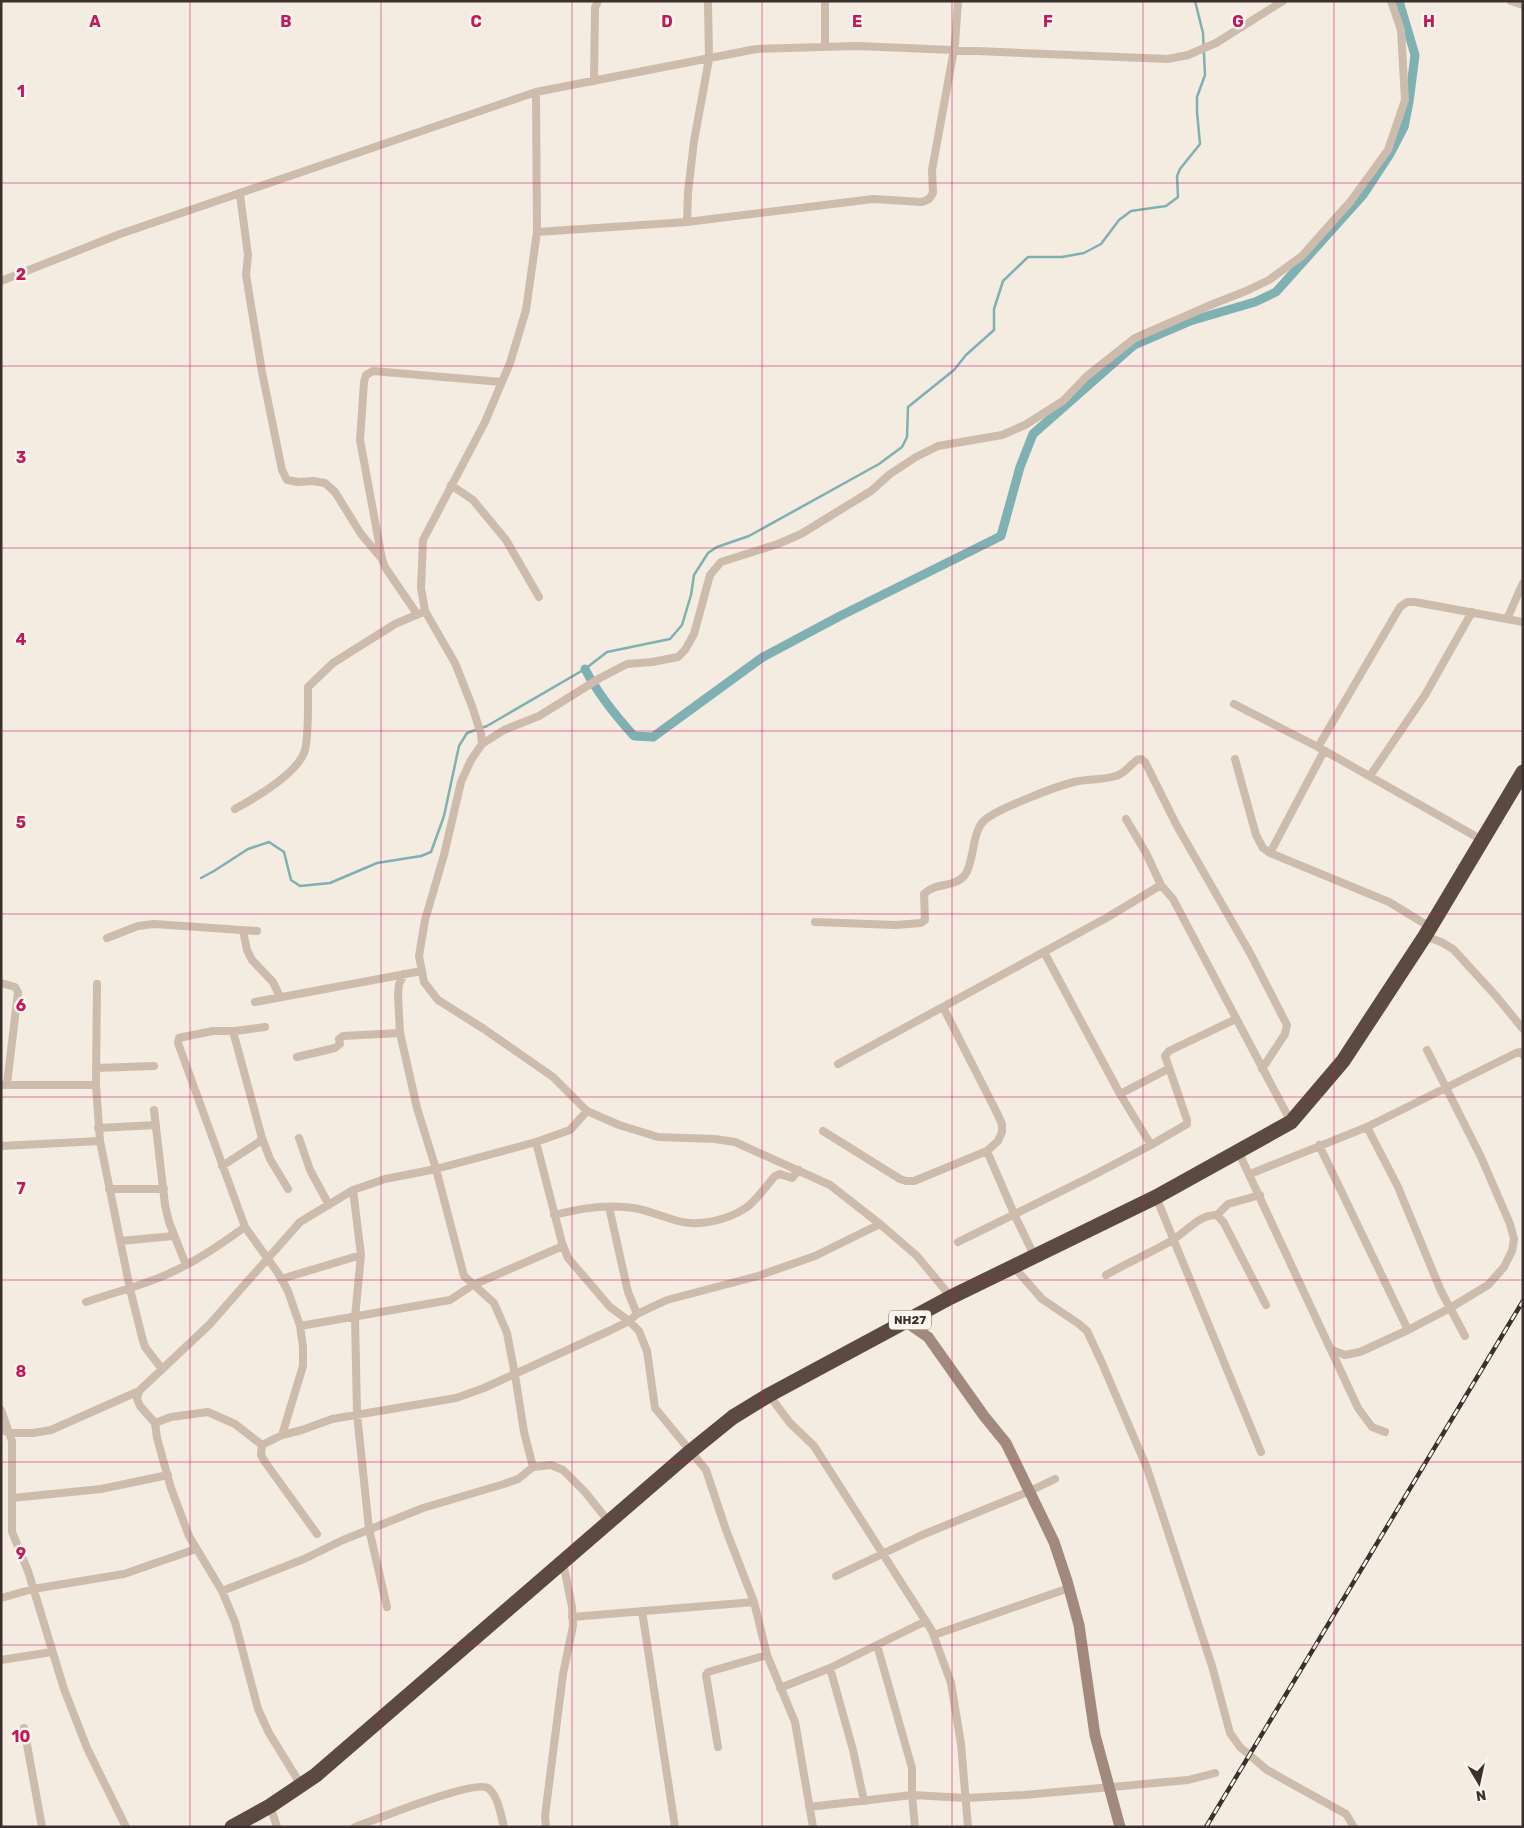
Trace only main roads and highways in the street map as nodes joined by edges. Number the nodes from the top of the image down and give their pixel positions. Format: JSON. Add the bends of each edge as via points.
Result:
{"nodes":[{"id":1,"x":1523,"y":772,"type":"edge"},
{"id":2,"x":232,"y":1827,"type":"edge"}],
"edges":[{"from":1,"to":2,"type":"highway","number":"NH27","via":[[1427,932],[1343,1061],[1292,1122],[1156,1197],[951,1297],[733,1417],[316,1775]]}]}
